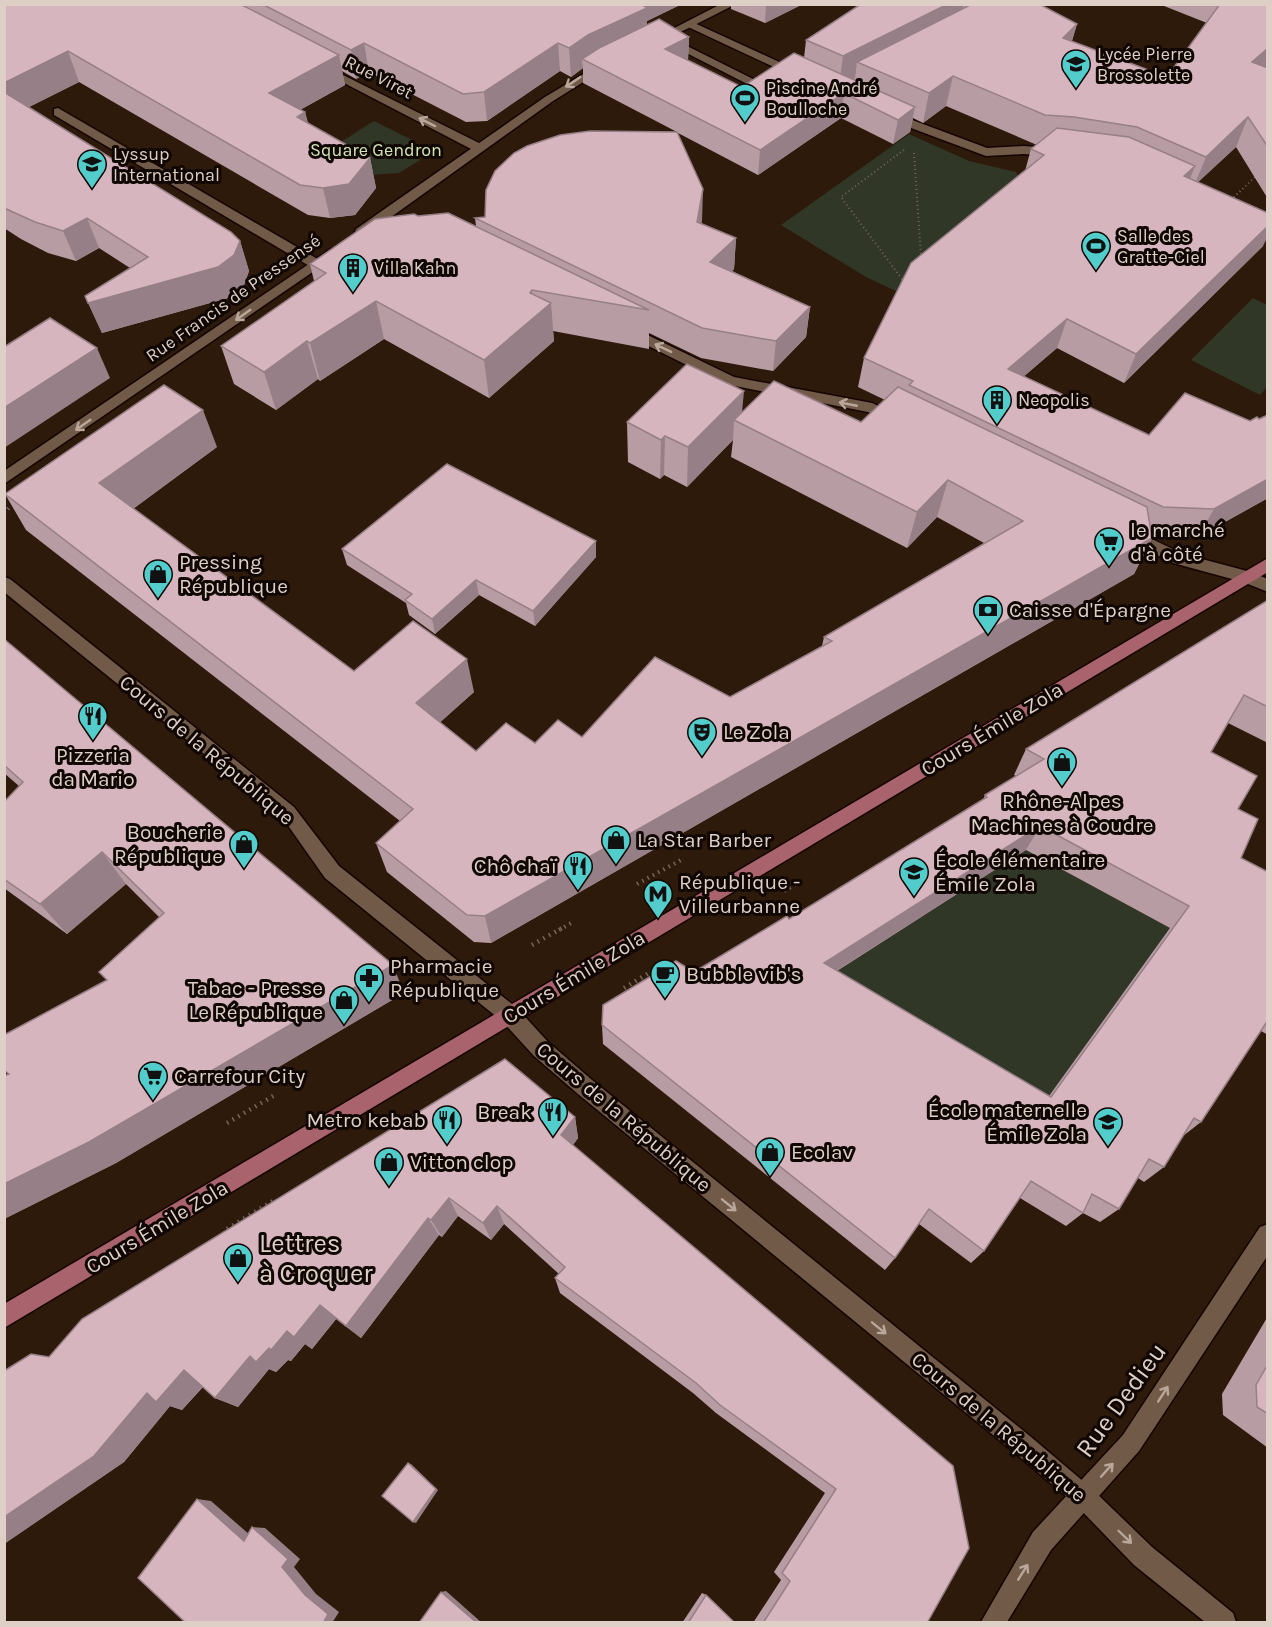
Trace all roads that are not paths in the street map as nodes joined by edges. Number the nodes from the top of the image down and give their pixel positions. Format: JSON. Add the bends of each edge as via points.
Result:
{"nodes":[{"id":1,"x":731,"y":4,"type":"edge"},
{"id":2,"x":690,"y":24,"type":"junction"},
{"id":3,"x":663,"y":37,"type":"junction"},
{"id":4,"x":643,"y":46,"type":"edge"},
{"id":5,"x":614,"y":59,"type":"edge"},
{"id":6,"x":315,"y":64,"type":"edge"},
{"id":7,"x":808,"y":78,"type":"edge"},
{"id":8,"x":759,"y":86,"type":"edge"},
{"id":9,"x":877,"y":110,"type":"edge"},
{"id":10,"x":58,"y":112,"type":"dead end"},
{"id":11,"x":479,"y":148,"type":"junction"},
{"id":12,"x":1065,"y":153,"type":"edge"},
{"id":13,"x":389,"y":212,"type":"junction"},
{"id":14,"x":404,"y":220,"type":"edge"},
{"id":15,"x":316,"y":264,"type":"junction"},
{"id":16,"x":612,"y":323,"type":"edge"},
{"id":17,"x":903,"y":424,"type":"edge"},
{"id":18,"x":4,"y":479,"type":"edge"},
{"id":19,"x":1115,"y":528,"type":"edge"},
{"id":20,"x":1268,"y":564,"type":"edge"},
{"id":21,"x":1247,"y":577,"type":"junction"},
{"id":22,"x":4,"y":584,"type":"edge"},
{"id":23,"x":1268,"y":586,"type":"edge"},
{"id":24,"x":510,"y":1015,"type":"junction"},
{"id":25,"x":1268,"y":1235,"type":"edge"},
{"id":26,"x":4,"y":1317,"type":"edge"},
{"id":27,"x":1083,"y":1496,"type":"junction"},
{"id":28,"x":993,"y":1623,"type":"edge"},
{"id":29,"x":1224,"y":1623,"type":"edge"}],
"edges":[{"from":1,"to":2,"type":"street"},
{"from":2,"to":3,"type":"street"},
{"from":2,"to":7,"type":"street"},
{"from":3,"to":4,"type":"street"},
{"from":3,"to":8,"type":"street"},
{"from":5,"to":11,"type":"street","name":"Rue Francis de Pressensé","one_way":true,"via":[[594,68]]},
{"from":11,"to":6,"type":"street","name":"Rue Viret","one_way":true},
{"from":9,"to":12,"type":"street","via":[[987,152]]},
{"from":10,"to":15,"type":"street"},
{"from":11,"to":13,"type":"street","name":"Rue Francis de Pressensé"},
{"from":13,"to":14,"type":"street"},
{"from":13,"to":15,"type":"street","name":"Rue Francis de Pressensé"},
{"from":15,"to":18,"type":"street","name":"Rue Francis de Pressensé","one_way":true},
{"from":17,"to":16,"type":"street","one_way":true,"via":[[872,408],[730,381]]},
{"from":19,"to":21,"type":"street","via":[[1179,559]]},
{"from":20,"to":21,"type":"main road","name":"Cours Émile Zola"},
{"from":21,"to":23,"type":"street"},
{"from":21,"to":24,"type":"main road","name":"Cours Émile Zola"},
{"from":22,"to":24,"type":"street","name":"Cours de la République","via":[[288,812],[332,872]]},
{"from":24,"to":26,"type":"main road","name":"Cours Émile Zola"},
{"from":24,"to":27,"type":"street","name":"Cours de la République","one_way":true,"via":[[541,1049],[585,1087]]},
{"from":27,"to":25,"type":"street","name":"Rue Dedieu","one_way":true,"via":[[1131,1443]]},
{"from":28,"to":27,"type":"street","name":"Rue Dedieu","one_way":true,"via":[[1042,1541]]},
{"from":27,"to":29,"type":"street","name":"Cours de la République","one_way":true,"via":[[1143,1556]]}]}
